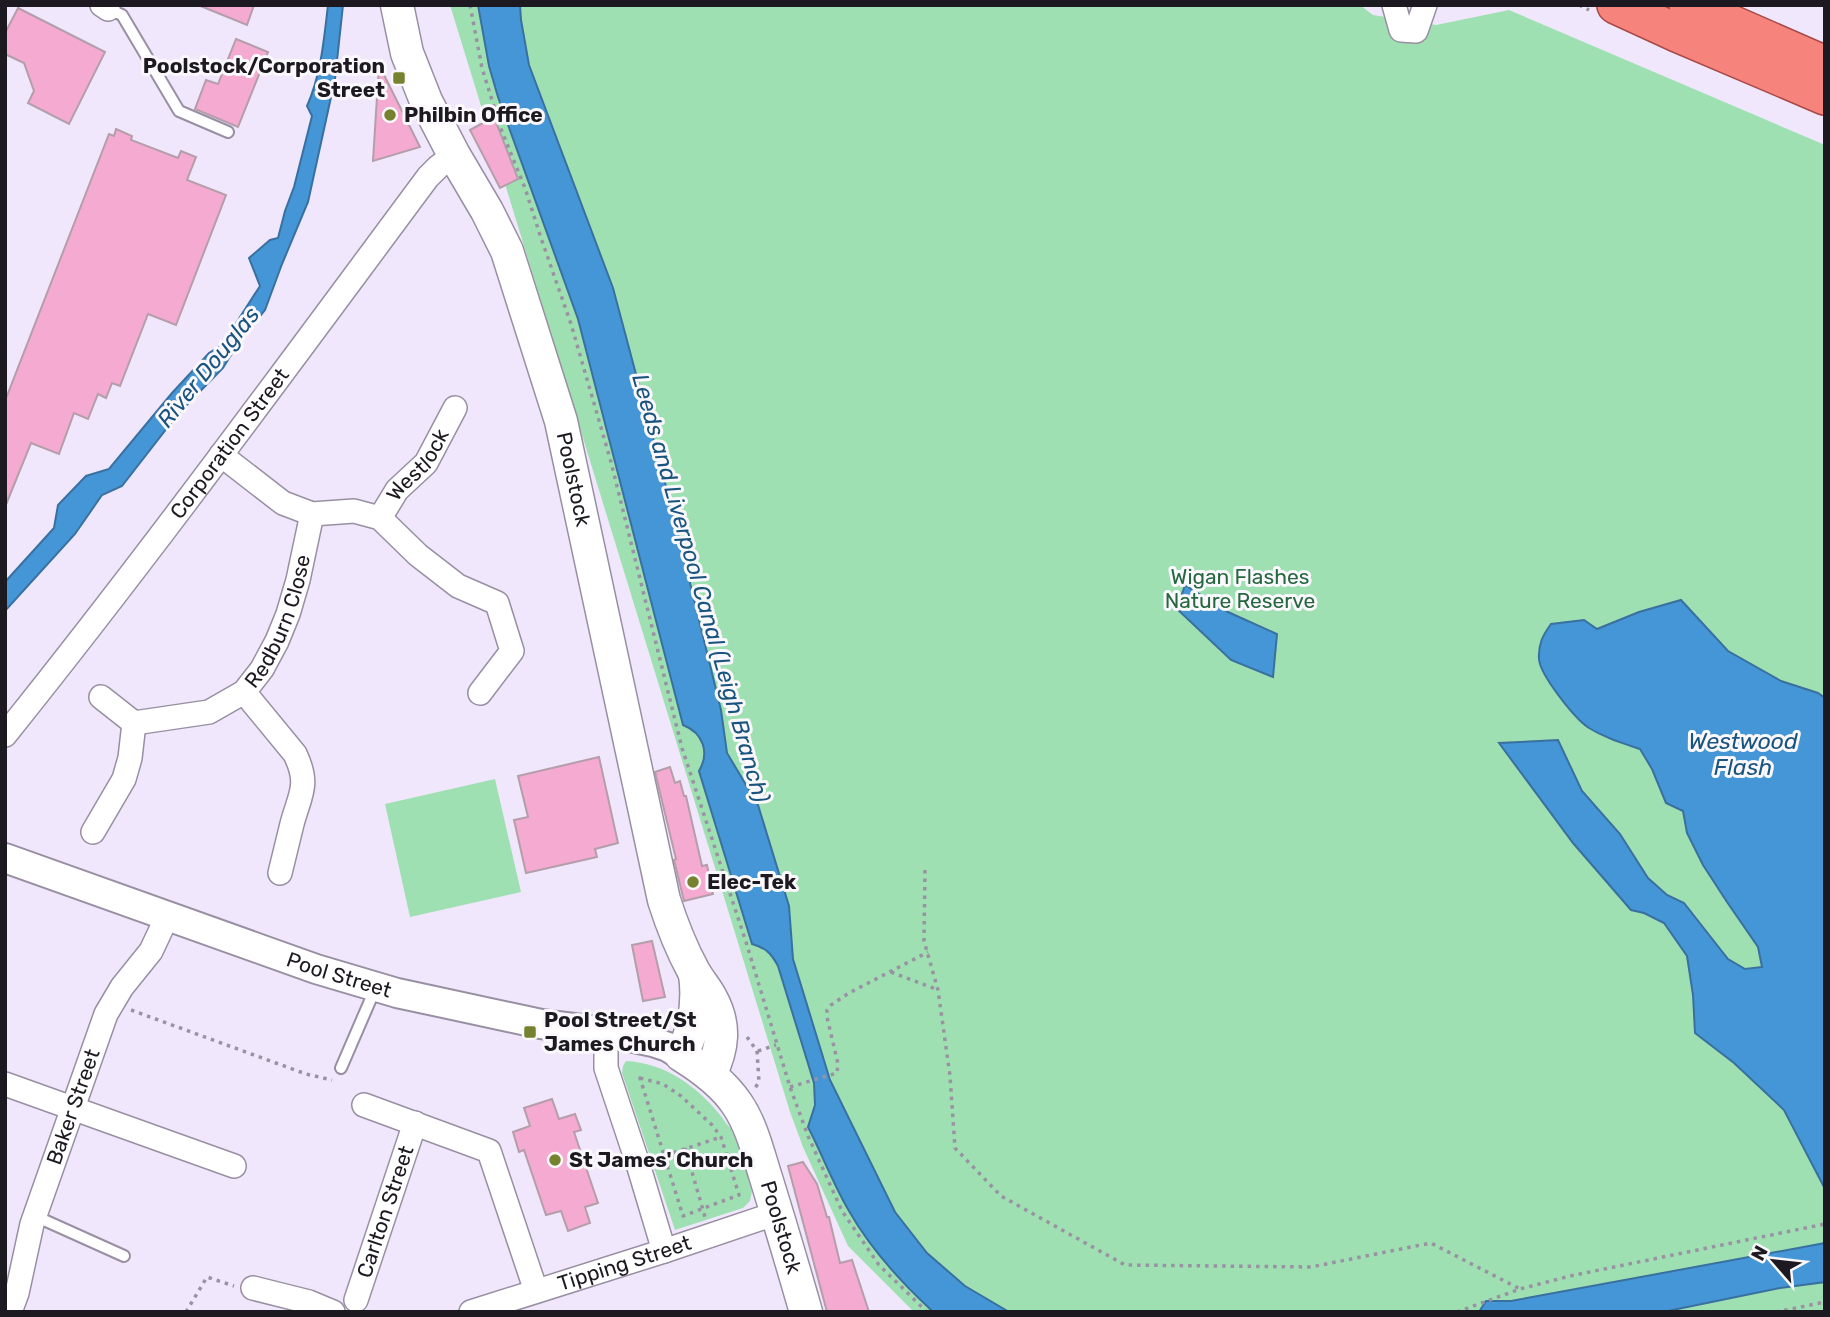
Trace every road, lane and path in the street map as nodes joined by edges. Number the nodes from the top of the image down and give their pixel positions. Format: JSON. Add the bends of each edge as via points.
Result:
{"nodes":[{"id":1,"x":397,"y":5,"type":"edge"},
{"id":2,"x":470,"y":5,"type":"edge"},
{"id":3,"x":1394,"y":5,"type":"edge"},
{"id":4,"x":1425,"y":5,"type":"edge"},
{"id":5,"x":1616,"y":5,"type":"edge"},
{"id":6,"x":1688,"y":5,"type":"edge"},
{"id":7,"x":105,"y":7,"type":"edge"},
{"id":8,"x":1825,"y":65,"type":"edge"},
{"id":9,"x":1825,"y":96,"type":"edge"},
{"id":10,"x":228,"y":132,"type":"dead end"},
{"id":11,"x":454,"y":155,"type":"junction"},
{"id":12,"x":456,"y":408,"type":"dead end"},
{"id":13,"x":220,"y":456,"type":"junction"},
{"id":14,"x":312,"y":514,"type":"junction"},
{"id":15,"x":380,"y":518,"type":"junction"},
{"id":16,"x":244,"y":692,"type":"junction"},
{"id":17,"x":480,"y":693,"type":"dead end"},
{"id":18,"x":102,"y":697,"type":"dead end"},
{"id":19,"x":134,"y":723,"type":"junction"},
{"id":20,"x":5,"y":735,"type":"edge"},
{"id":21,"x":93,"y":832,"type":"dead end"},
{"id":22,"x":5,"y":858,"type":"edge"},
{"id":23,"x":925,"y":870,"type":"dead end"},
{"id":24,"x":280,"y":873,"type":"dead end"},
{"id":25,"x":167,"y":916,"type":"junction"},
{"id":26,"x":928,"y":952,"type":"junction"},
{"id":27,"x":890,"y":972,"type":"junction"},
{"id":28,"x":695,"y":974,"type":"junction"},
{"id":29,"x":376,"y":987,"type":"junction"},
{"id":30,"x":938,"y":990,"type":"junction"},
{"id":31,"x":112,"y":1003,"type":"junction"},
{"id":32,"x":606,"y":1032,"type":"junction"},
{"id":33,"x":745,"y":1034,"type":"dead end"},
{"id":34,"x":776,"y":1045,"type":"junction"},
{"id":35,"x":757,"y":1051,"type":"junction"},
{"id":36,"x":681,"y":1055,"type":"junction"},
{"id":37,"x":341,"y":1068,"type":"joint"},
{"id":38,"x":710,"y":1075,"type":"junction"},
{"id":39,"x":748,"y":1081,"type":"dead end"},
{"id":40,"x":5,"y":1084,"type":"edge"},
{"id":41,"x":790,"y":1087,"type":"junction"},
{"id":42,"x":364,"y":1105,"type":"dead end"},
{"id":43,"x":73,"y":1108,"type":"junction"},
{"id":44,"x":415,"y":1123,"type":"junction"},
{"id":45,"x":721,"y":1137,"type":"junction"},
{"id":46,"x":685,"y":1148,"type":"junction"},
{"id":47,"x":665,"y":1155,"type":"junction"},
{"id":48,"x":638,"y":1164,"type":"junction"},
{"id":49,"x":234,"y":1166,"type":"dead end"},
{"id":50,"x":703,"y":1208,"type":"junction"},
{"id":51,"x":777,"y":1213,"type":"junction"},
{"id":52,"x":35,"y":1216,"type":"junction"},
{"id":53,"x":1825,"y":1224,"type":"edge"},
{"id":54,"x":710,"y":1236,"type":"junction"},
{"id":55,"x":664,"y":1251,"type":"junction"},
{"id":56,"x":124,"y":1256,"type":"dead end"},
{"id":57,"x":253,"y":1288,"type":"joint"},
{"id":58,"x":1520,"y":1289,"type":"junction"},
{"id":59,"x":536,"y":1291,"type":"junction"},
{"id":60,"x":356,"y":1300,"type":"dead end"},
{"id":61,"x":1825,"y":1302,"type":"edge"},
{"id":62,"x":10,"y":1312,"type":"edge"},
{"id":63,"x":186,"y":1312,"type":"edge"},
{"id":64,"x":333,"y":1312,"type":"edge"},
{"id":65,"x":471,"y":1312,"type":"edge"},
{"id":66,"x":806,"y":1312,"type":"edge"},
{"id":67,"x":927,"y":1312,"type":"edge"},
{"id":68,"x":1457,"y":1312,"type":"edge"},
{"id":69,"x":1776,"y":1312,"type":"edge"}],
"edges":[{"from":1,"to":11,"type":"main road","name":"Poolstock","via":[[416,78]]},
{"from":2,"to":34,"type":"path","via":[[489,93],[571,324],[611,462],[682,748]]},
{"from":3,"to":4,"type":"street","via":[[1401,30],[1416,31]]},
{"from":5,"to":9,"type":"highway"},
{"from":6,"to":8,"type":"highway"},
{"from":7,"to":10,"type":"lane","via":[[122,15],[179,111]]},
{"from":11,"to":13,"type":"street","name":"Corporation Street","via":[[428,177]]},
{"from":11,"to":28,"type":"main road","name":"Poolstock","via":[[507,251],[561,421],[664,901]]},
{"from":12,"to":15,"type":"street","name":"Westlock","via":[[426,463],[397,490]]},
{"from":13,"to":14,"type":"street","via":[[283,503]]},
{"from":13,"to":20,"type":"street","name":"Corporation Street"},
{"from":14,"to":15,"type":"street","via":[[354,511]]},
{"from":14,"to":16,"type":"street","name":"Redburn Close","via":[[288,614],[262,669]]},
{"from":15,"to":17,"type":"street","via":[[458,586],[497,603],[512,651]]},
{"from":16,"to":19,"type":"street","name":"Redburn Close","via":[[209,712]]},
{"from":16,"to":24,"type":"street","via":[[295,754],[303,777]]},
{"from":18,"to":19,"type":"street"},
{"from":19,"to":21,"type":"street","via":[[124,779]]},
{"from":22,"to":25,"type":"street","name":"Pool Street"},
{"from":23,"to":26,"type":"path","via":[[924,941]]},
{"from":25,"to":29,"type":"street","name":"Pool Street"},
{"from":25,"to":31,"type":"street","name":"Baker Street","via":[[151,951]]},
{"from":26,"to":27,"type":"path"},
{"from":26,"to":30,"type":"path"},
{"from":27,"to":30,"type":"path"},
{"from":27,"to":41,"type":"path","via":[[827,1010],[837,1073]]},
{"from":28,"to":36,"type":"main road","name":"Poolstock","via":[[697,1005]]},
{"from":28,"to":38,"type":"main road","name":"Poolstock","via":[[720,1018],[721,1047]]},
{"from":29,"to":32,"type":"street","name":"Pool Street","via":[[541,1024]]},
{"from":29,"to":37,"type":"lane"},
{"from":30,"to":58,"type":"path","via":[[955,1148],[1001,1196],[1125,1265],[1311,1267],[1431,1243]]},
{"from":31,"to":37,"type":"path","via":[[306,1074],[334,1080]]},
{"from":31,"to":43,"type":"street","name":"Baker Street"},
{"from":32,"to":36,"type":"street","name":"Pool Street","via":[[653,1042]]},
{"from":32,"to":48,"type":"street","via":[[606,1068]]},
{"from":33,"to":35,"type":"path"},
{"from":34,"to":35,"type":"path"},
{"from":34,"to":41,"type":"path"},
{"from":35,"to":39,"type":"path","via":[[759,1082],[752,1093]]},
{"from":36,"to":38,"type":"main road","name":"Poolstock"},
{"from":38,"to":51,"type":"main road","name":"Poolstock","via":[[745,1117]]},
{"from":40,"to":43,"type":"street"},
{"from":41,"to":67,"type":"path","via":[[842,1211],[879,1265]]},
{"from":42,"to":44,"type":"street"},
{"from":43,"to":49,"type":"street"},
{"from":43,"to":52,"type":"street","name":"Baker Street"},
{"from":44,"to":59,"type":"street","via":[[489,1151]]},
{"from":44,"to":60,"type":"street","name":"Carlton Street"},
{"from":45,"to":46,"type":"path"},
{"from":45,"to":47,"type":"path","via":[[681,1096],[663,1084],[640,1078]]},
{"from":45,"to":50,"type":"path","via":[[739,1195]]},
{"from":46,"to":47,"type":"path"},
{"from":46,"to":50,"type":"path"},
{"from":47,"to":48,"type":"path"},
{"from":47,"to":50,"type":"path","via":[[683,1216]]},
{"from":48,"to":55,"type":"street"},
{"from":50,"to":54,"type":"path"},
{"from":51,"to":54,"type":"street","name":"Tipping Street"},
{"from":51,"to":66,"type":"main road","name":"Poolstock"},
{"from":52,"to":56,"type":"lane"},
{"from":52,"to":62,"type":"street","name":"Baker Street"},
{"from":53,"to":58,"type":"path"},
{"from":54,"to":55,"type":"street","name":"Tipping Street"},
{"from":55,"to":59,"type":"street","name":"Tipping Street"},
{"from":57,"to":63,"type":"path","via":[[207,1277]]},
{"from":57,"to":64,"type":"street"},
{"from":58,"to":68,"type":"path"},
{"from":59,"to":65,"type":"street","name":"Tipping Street"},
{"from":61,"to":69,"type":"path"}]}
